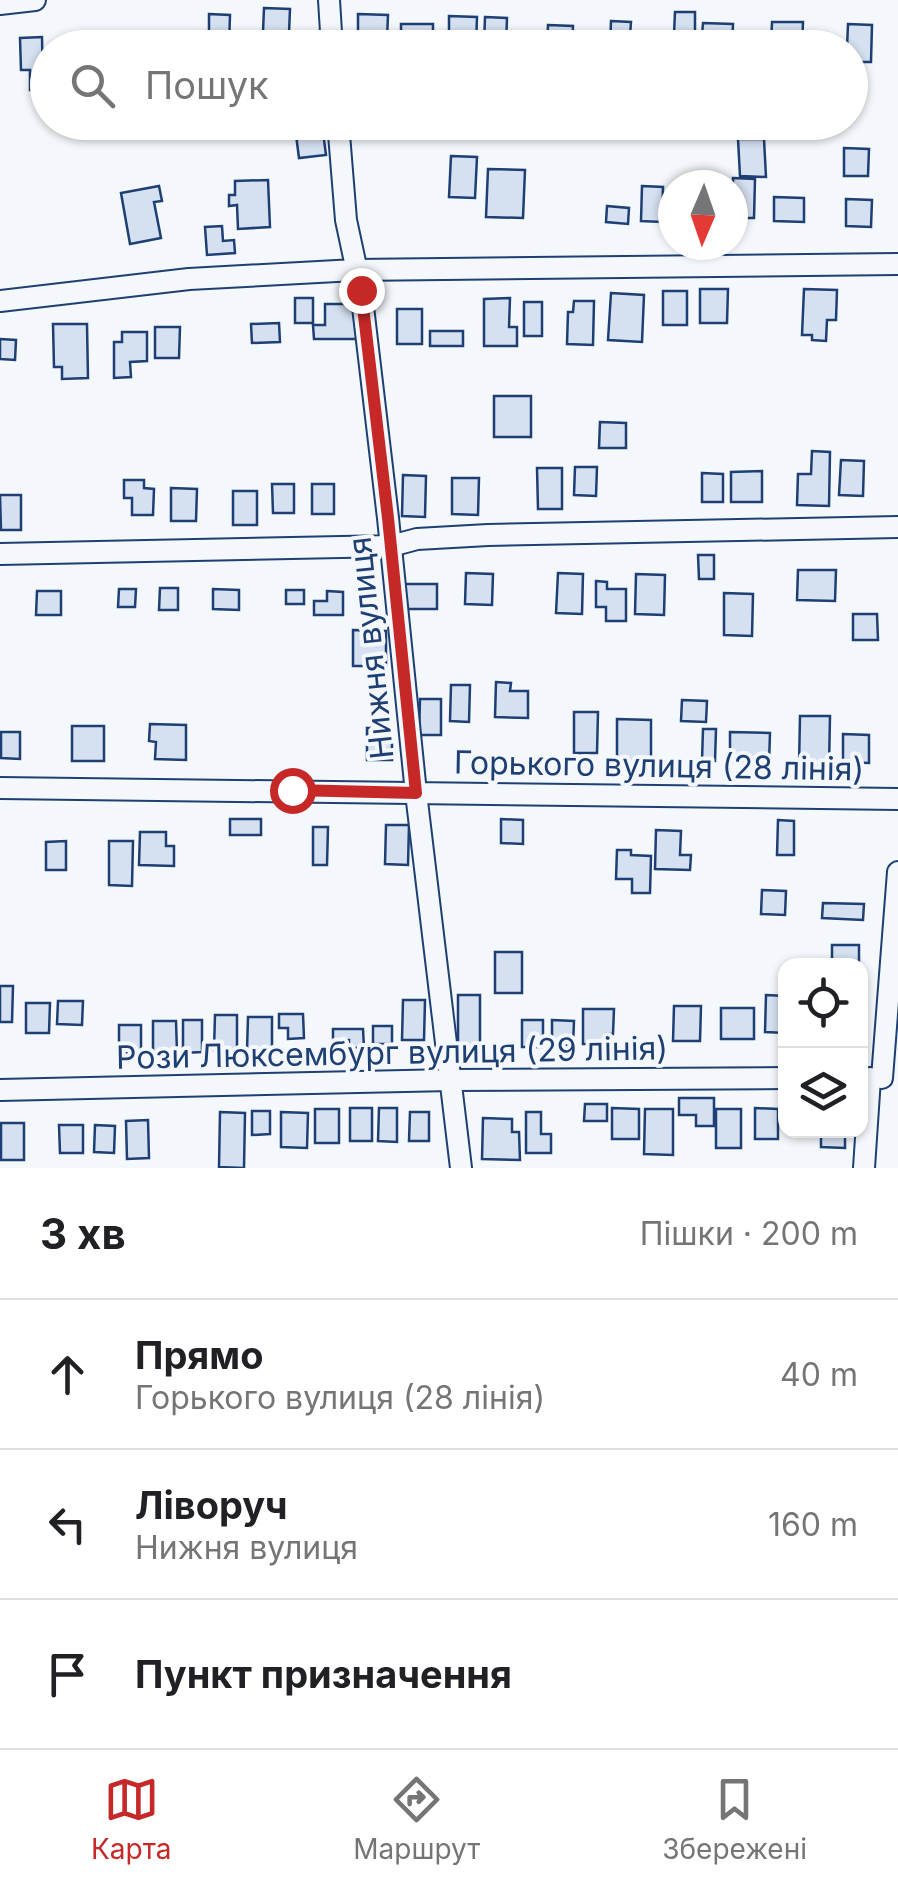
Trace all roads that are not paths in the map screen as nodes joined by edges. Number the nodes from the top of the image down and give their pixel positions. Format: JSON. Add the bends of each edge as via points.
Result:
{"nodes":[{"id":1,"x":35,"y":0,"type":"edge"},
{"id":2,"x":328,"y":0,"type":"edge"},
{"id":3,"x":0,"y":4,"type":"edge"},
{"id":4,"x":330,"y":30,"type":"edge"},
{"id":5,"x":339,"y":140,"type":"edge"},
{"id":6,"x":898,"y":264,"type":"edge"},
{"id":7,"x":355,"y":270,"type":"junction"},
{"id":8,"x":0,"y":301,"type":"edge"},
{"id":9,"x":898,"y":527,"type":"edge"},
{"id":10,"x":391,"y":546,"type":"junction"},
{"id":11,"x":0,"y":554,"type":"edge"},
{"id":12,"x":0,"y":788,"type":"edge"},
{"id":13,"x":416,"y":793,"type":"junction"},
{"id":14,"x":898,"y":799,"type":"edge"},
{"id":15,"x":898,"y":872,"type":"edge"},
{"id":16,"x":778,"y":1078,"type":"edge"},
{"id":17,"x":878,"y":1078,"type":"edge"},
{"id":18,"x":451,"y":1080,"type":"junction"},
{"id":19,"x":0,"y":1090,"type":"edge"},
{"id":20,"x":461,"y":1168,"type":"edge"},
{"id":21,"x":864,"y":1168,"type":"edge"}],
"edges":[{"from":1,"to":3,"type":"street"},
{"from":2,"to":4,"type":"street"},
{"from":5,"to":7,"type":"street","name":"Нижня вулиця"},
{"from":6,"to":7,"type":"street"},
{"from":7,"to":8,"type":"street"},
{"from":7,"to":10,"type":"street","name":"Нижня вулиця"},
{"from":9,"to":10,"type":"street","via":[[488,535]]},
{"from":10,"to":11,"type":"street"},
{"from":10,"to":13,"type":"street","name":"Нижня вулиця"},
{"from":12,"to":13,"type":"street","name":"Горького вулиця (28 лiнiя)"},
{"from":13,"to":14,"type":"street","name":"Горького вулиця (28 лiнiя)"},
{"from":13,"to":18,"type":"street","name":"Нижня вулиця"},
{"from":15,"to":17,"type":"street"},
{"from":16,"to":18,"type":"street","name":"Рози Люксембург вулиця (29 лiнiя)"},
{"from":17,"to":21,"type":"street"},
{"from":18,"to":19,"type":"street","name":"Рози Люксембург вулиця (29 лiнiя)"},
{"from":18,"to":20,"type":"street","name":"Нижня вулиця"}]}
